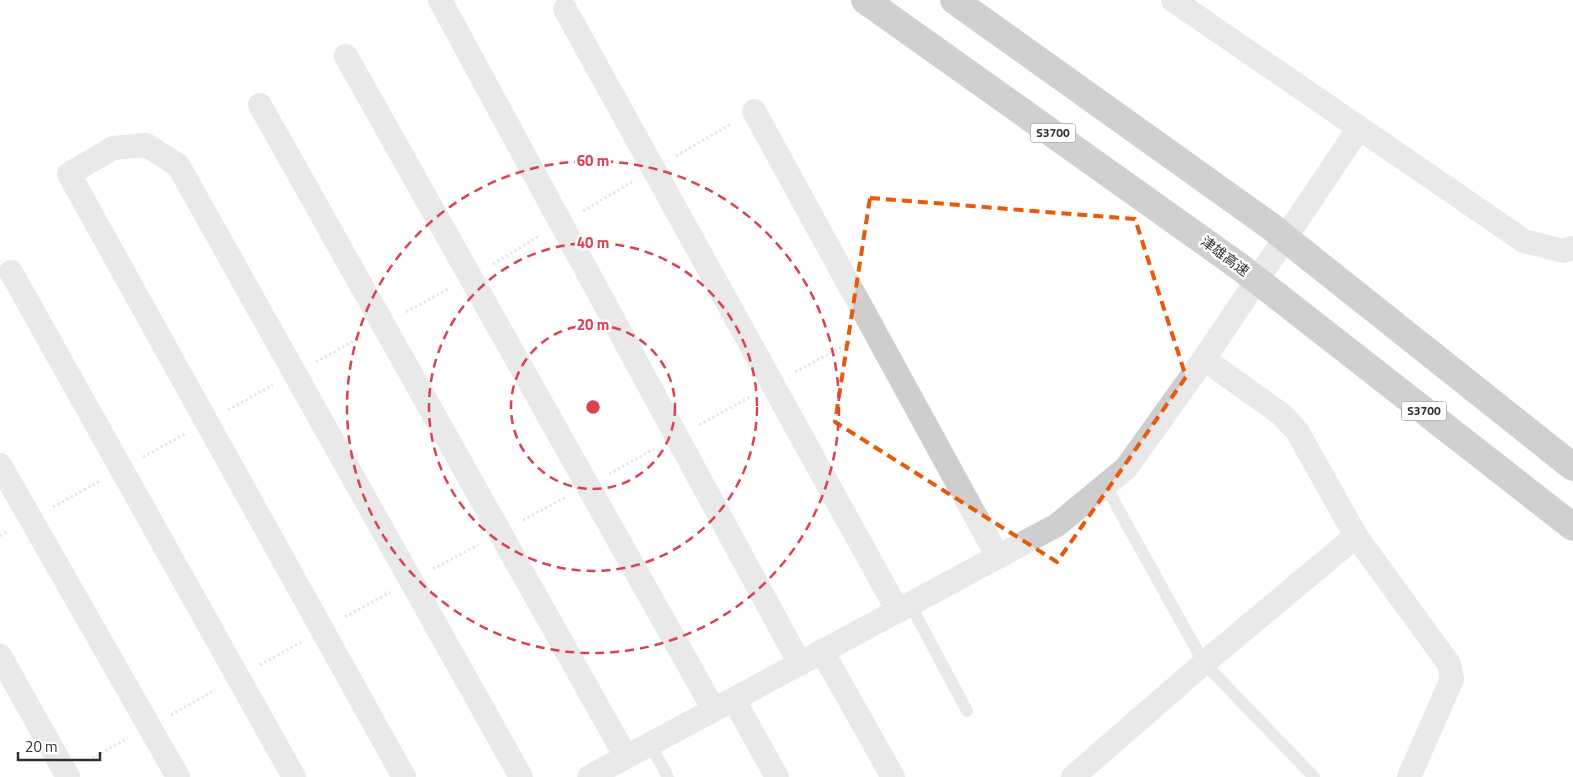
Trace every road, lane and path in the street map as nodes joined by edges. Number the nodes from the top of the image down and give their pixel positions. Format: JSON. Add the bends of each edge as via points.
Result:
{"nodes":[{"id":1,"x":440,"y":0,"type":"edge"},
{"id":2,"x":865,"y":0,"type":"edge"},
{"id":3,"x":954,"y":0,"type":"edge"},
{"id":4,"x":1173,"y":0,"type":"edge"},
{"id":5,"x":565,"y":10,"type":"dead end"},
{"id":6,"x":346,"y":56,"type":"dead end"},
{"id":7,"x":260,"y":105,"type":"dead end"},
{"id":8,"x":754,"y":111,"type":"dead end"},
{"id":9,"x":1359,"y":128,"type":"junction"},
{"id":10,"x":1573,"y":248,"type":"edge"},
{"id":11,"x":11,"y":272,"type":"dead end"},
{"id":12,"x":874,"y":330,"type":"junction"},
{"id":13,"x":1204,"y":359,"type":"junction"},
{"id":14,"x":772,"y":384,"type":"junction"},
{"id":15,"x":677,"y":436,"type":"junction"},
{"id":16,"x":0,"y":465,"type":"edge"},
{"id":17,"x":1573,"y":467,"type":"edge"},
{"id":18,"x":587,"y":485,"type":"junction"},
{"id":19,"x":1105,"y":485,"type":"junction"},
{"id":20,"x":1573,"y":527,"type":"edge"},
{"id":21,"x":500,"y":533,"type":"junction"},
{"id":22,"x":1356,"y":536,"type":"junction"},
{"id":23,"x":998,"y":557,"type":"junction"},
{"id":24,"x":411,"y":581,"type":"junction"},
{"id":25,"x":904,"y":608,"type":"junction"},
{"id":26,"x":322,"y":630,"type":"junction"},
{"id":27,"x":822,"y":652,"type":"junction"},
{"id":28,"x":0,"y":656,"type":"edge"},
{"id":29,"x":1204,"y":663,"type":"junction"},
{"id":30,"x":800,"y":664,"type":"junction"},
{"id":31,"x":238,"y":677,"type":"junction"},
{"id":32,"x":724,"y":705,"type":"junction"},
{"id":33,"x":967,"y":711,"type":"dead end"},
{"id":34,"x":149,"y":727,"type":"junction"},
{"id":35,"x":650,"y":744,"type":"junction"},
{"id":36,"x":626,"y":757,"type":"junction"},
{"id":37,"x":67,"y":775,"type":"edge"},
{"id":38,"x":178,"y":777,"type":"edge"},
{"id":39,"x":294,"y":777,"type":"edge"},
{"id":40,"x":404,"y":777,"type":"edge"},
{"id":41,"x":521,"y":777,"type":"edge"},
{"id":42,"x":589,"y":777,"type":"edge"},
{"id":43,"x":668,"y":777,"type":"edge"},
{"id":44,"x":777,"y":777,"type":"edge"},
{"id":45,"x":893,"y":777,"type":"edge"},
{"id":46,"x":1073,"y":777,"type":"edge"},
{"id":47,"x":1314,"y":777,"type":"edge"},
{"id":48,"x":1409,"y":777,"type":"edge"}],
"edges":[{"from":1,"to":15,"type":"street"},
{"from":2,"to":20,"type":"highway","name":"津雄高速","number":"S3700","bridge":true,"via":[[1240,267]]},
{"from":3,"to":17,"type":"highway","bridge":true,"via":[[1269,224]]},
{"from":4,"to":9,"type":"street"},
{"from":5,"to":14,"type":"street"},
{"from":6,"to":18,"type":"street"},
{"from":7,"to":21,"type":"street"},
{"from":8,"to":12,"type":"street"},
{"from":9,"to":10,"type":"street","via":[[1524,241],[1563,251]]},
{"from":9,"to":13,"type":"street"},
{"from":11,"to":31,"type":"street"},
{"from":12,"to":14,"type":"path"},
{"from":12,"to":23,"type":"street"},
{"from":13,"to":19,"type":"street","via":[[1126,468]]},
{"from":13,"to":22,"type":"street","via":[[1281,414],[1297,431]]},
{"from":14,"to":15,"type":"path"},
{"from":14,"to":25,"type":"street"},
{"from":15,"to":18,"type":"path"},
{"from":15,"to":30,"type":"street"},
{"from":16,"to":34,"type":"street"},
{"from":18,"to":21,"type":"path"},
{"from":18,"to":32,"type":"street"},
{"from":19,"to":23,"type":"street","via":[[1057,525]]},
{"from":19,"to":29,"type":"lane"},
{"from":21,"to":24,"type":"path"},
{"from":21,"to":36,"type":"street"},
{"from":22,"to":29,"type":"street"},
{"from":22,"to":48,"type":"street","via":[[1449,664],[1452,679]]},
{"from":23,"to":25,"type":"street"},
{"from":24,"to":26,"type":"path"},
{"from":24,"to":26,"type":"street","via":[[178,164],[146,145],[113,148],[69,174]]},
{"from":24,"to":41,"type":"street"},
{"from":25,"to":27,"type":"street"},
{"from":25,"to":33,"type":"lane"},
{"from":26,"to":31,"type":"path"},
{"from":26,"to":40,"type":"street"},
{"from":27,"to":30,"type":"street"},
{"from":27,"to":45,"type":"street"},
{"from":28,"to":37,"type":"street"},
{"from":29,"to":46,"type":"street"},
{"from":29,"to":47,"type":"lane"},
{"from":30,"to":32,"type":"street"},
{"from":31,"to":34,"type":"path"},
{"from":31,"to":39,"type":"street"},
{"from":32,"to":35,"type":"street"},
{"from":32,"to":44,"type":"street"},
{"from":34,"to":37,"type":"path"},
{"from":34,"to":38,"type":"street"},
{"from":35,"to":36,"type":"street"},
{"from":35,"to":43,"type":"lane"},
{"from":36,"to":42,"type":"street"}]}
